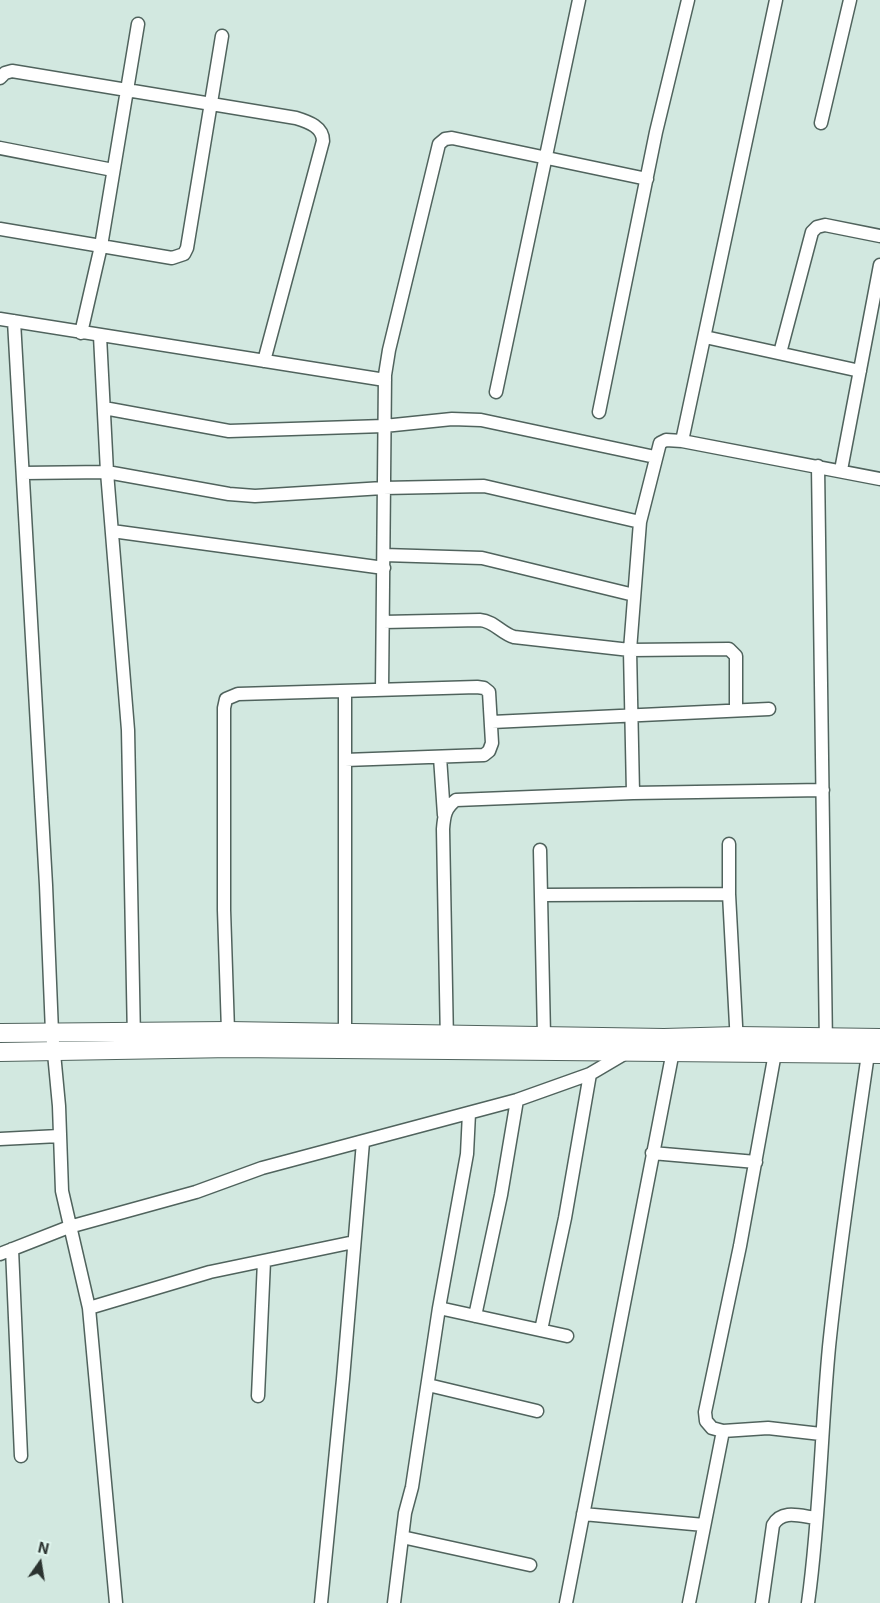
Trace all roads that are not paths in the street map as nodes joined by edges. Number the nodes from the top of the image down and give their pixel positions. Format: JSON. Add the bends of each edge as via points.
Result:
{"nodes":[{"id":1,"x":579,"y":0,"type":"edge"},
{"id":2,"x":688,"y":0,"type":"edge"},
{"id":3,"x":776,"y":0,"type":"edge"},
{"id":4,"x":850,"y":0,"type":"edge"},
{"id":5,"x":138,"y":24,"type":"dead end"},
{"id":6,"x":222,"y":36,"type":"dead end"},
{"id":7,"x":0,"y":78,"type":"edge"},
{"id":8,"x":127,"y":91,"type":"junction"},
{"id":9,"x":211,"y":105,"type":"junction"},
{"id":10,"x":821,"y":124,"type":"dead end"},
{"id":11,"x":0,"y":148,"type":"edge"},
{"id":12,"x":545,"y":157,"type":"junction"},
{"id":13,"x":114,"y":170,"type":"junction"},
{"id":14,"x":647,"y":179,"type":"junction"},
{"id":15,"x":0,"y":229,"type":"edge"},
{"id":16,"x":880,"y":236,"type":"edge"},
{"id":17,"x":101,"y":246,"type":"junction"},
{"id":18,"x":880,"y":265,"type":"edge"},
{"id":19,"x":0,"y":319,"type":"edge"},
{"id":20,"x":14,"y":321,"type":"junction"},
{"id":21,"x":81,"y":332,"type":"junction"},
{"id":22,"x":100,"y":336,"type":"junction"},
{"id":23,"x":705,"y":337,"type":"junction"},
{"id":24,"x":780,"y":353,"type":"junction"},
{"id":25,"x":264,"y":362,"type":"junction"},
{"id":26,"x":860,"y":370,"type":"junction"},
{"id":27,"x":385,"y":380,"type":"junction"},
{"id":28,"x":496,"y":392,"type":"dead end"},
{"id":29,"x":104,"y":408,"type":"junction"},
{"id":30,"x":599,"y":412,"type":"dead end"},
{"id":31,"x":384,"y":426,"type":"junction"},
{"id":32,"x":682,"y":441,"type":"junction"},
{"id":33,"x":655,"y":457,"type":"junction"},
{"id":34,"x":818,"y":466,"type":"junction"},
{"id":35,"x":841,"y":470,"type":"junction"},
{"id":36,"x":107,"y":472,"type":"junction"},
{"id":37,"x":23,"y":473,"type":"junction"},
{"id":38,"x":880,"y":479,"type":"edge"},
{"id":39,"x":383,"y":488,"type":"junction"},
{"id":40,"x":640,"y":522,"type":"junction"},
{"id":41,"x":112,"y":531,"type":"junction"},
{"id":42,"x":384,"y":561,"type":"junction"},
{"id":43,"x":634,"y":595,"type":"junction"},
{"id":44,"x":383,"y":622,"type":"junction"},
{"id":45,"x":630,"y":650,"type":"junction"},
{"id":46,"x":382,"y":690,"type":"junction"},
{"id":47,"x":345,"y":692,"type":"junction"},
{"id":48,"x":769,"y":709,"type":"dead end"},
{"id":49,"x":736,"y":710,"type":"junction"},
{"id":50,"x":632,"y":714,"type":"junction"},
{"id":51,"x":492,"y":722,"type":"junction"},
{"id":52,"x":440,"y":757,"type":"junction"},
{"id":53,"x":344,"y":760,"type":"junction"},
{"id":54,"x":823,"y":790,"type":"junction"},
{"id":55,"x":634,"y":793,"type":"junction"},
{"id":56,"x":444,"y":816,"type":"junction"},
{"id":57,"x":729,"y":844,"type":"dead end"},
{"id":58,"x":540,"y":850,"type":"dead end"},
{"id":59,"x":730,"y":894,"type":"junction"},
{"id":60,"x":542,"y":895,"type":"junction"},
{"id":61,"x":228,"y":1031,"type":"junction"},
{"id":62,"x":52,"y":1032,"type":"junction"},
{"id":63,"x":134,"y":1032,"type":"junction"},
{"id":64,"x":345,"y":1032,"type":"junction"},
{"id":65,"x":0,"y":1033,"type":"edge"},
{"id":66,"x":544,"y":1036,"type":"junction"},
{"id":67,"x":640,"y":1037,"type":"junction"},
{"id":68,"x":880,"y":1038,"type":"edge"},
{"id":69,"x":447,"y":1042,"type":"junction"},
{"id":70,"x":738,"y":1044,"type":"junction"},
{"id":71,"x":826,"y":1045,"type":"junction"},
{"id":72,"x":345,"y":1049,"type":"junction"},
{"id":73,"x":133,"y":1050,"type":"junction"},
{"id":74,"x":673,"y":1051,"type":"junction"},
{"id":75,"x":0,"y":1052,"type":"edge"},
{"id":76,"x":54,"y":1052,"type":"junction"},
{"id":77,"x":627,"y":1052,"type":"junction"},
{"id":78,"x":776,"y":1053,"type":"junction"},
{"id":79,"x":874,"y":1054,"type":"edge"},
{"id":80,"x":590,"y":1074,"type":"junction"},
{"id":81,"x":517,"y":1100,"type":"junction"},
{"id":82,"x":469,"y":1113,"type":"junction"},
{"id":83,"x":59,"y":1136,"type":"junction"},
{"id":84,"x":0,"y":1139,"type":"edge"},
{"id":85,"x":363,"y":1142,"type":"junction"},
{"id":86,"x":652,"y":1153,"type":"junction"},
{"id":87,"x":756,"y":1162,"type":"junction"},
{"id":88,"x":69,"y":1227,"type":"junction"},
{"id":89,"x":354,"y":1242,"type":"junction"},
{"id":90,"x":6,"y":1251,"type":"edge"},
{"id":91,"x":264,"y":1261,"type":"junction"},
{"id":92,"x":89,"y":1308,"type":"junction"},
{"id":93,"x":438,"y":1308,"type":"junction"},
{"id":94,"x":475,"y":1316,"type":"junction"},
{"id":95,"x":540,"y":1330,"type":"junction"},
{"id":96,"x":567,"y":1336,"type":"dead end"},
{"id":97,"x":428,"y":1385,"type":"junction"},
{"id":98,"x":258,"y":1396,"type":"dead end"},
{"id":99,"x":537,"y":1411,"type":"dead end"},
{"id":100,"x":723,"y":1431,"type":"junction"},
{"id":101,"x":822,"y":1434,"type":"junction"},
{"id":102,"x":20,"y":1456,"type":"dead end"},
{"id":103,"x":583,"y":1514,"type":"junction"},
{"id":104,"x":816,"y":1518,"type":"junction"},
{"id":105,"x":704,"y":1525,"type":"junction"},
{"id":106,"x":402,"y":1537,"type":"junction"},
{"id":107,"x":530,"y":1565,"type":"dead end"},
{"id":108,"x":116,"y":1603,"type":"edge"},
{"id":109,"x":321,"y":1603,"type":"edge"},
{"id":110,"x":394,"y":1603,"type":"edge"},
{"id":111,"x":566,"y":1603,"type":"edge"},
{"id":112,"x":689,"y":1603,"type":"edge"},
{"id":113,"x":762,"y":1603,"type":"edge"},
{"id":114,"x":808,"y":1603,"type":"edge"}],
"edges":[{"from":1,"to":12,"type":"street"},
{"from":2,"to":14,"type":"street"},
{"from":3,"to":23,"type":"street"},
{"from":4,"to":10,"type":"street"},
{"from":5,"to":8,"type":"street"},
{"from":6,"to":9,"type":"street"},
{"from":7,"to":8,"type":"street","via":[[12,72]]},
{"from":8,"to":9,"type":"street"},
{"from":8,"to":13,"type":"street"},
{"from":9,"to":17,"type":"street","via":[[184,254],[172,258]]},
{"from":9,"to":25,"type":"street","via":[[296,118],[307,121],[323,134]]},
{"from":11,"to":13,"type":"street"},
{"from":12,"to":14,"type":"street"},
{"from":12,"to":27,"type":"street","via":[[452,138],[439,144],[389,350]]},
{"from":12,"to":28,"type":"street"},
{"from":13,"to":17,"type":"street"},
{"from":14,"to":30,"type":"street"},
{"from":15,"to":17,"type":"street"},
{"from":16,"to":24,"type":"street","via":[[825,225],[812,232]]},
{"from":17,"to":21,"type":"street"},
{"from":18,"to":26,"type":"street"},
{"from":19,"to":20,"type":"street"},
{"from":20,"to":21,"type":"street"},
{"from":20,"to":37,"type":"street"},
{"from":21,"to":22,"type":"street"},
{"from":22,"to":25,"type":"street"},
{"from":22,"to":29,"type":"street"},
{"from":23,"to":24,"type":"street"},
{"from":23,"to":32,"type":"street"},
{"from":24,"to":26,"type":"street"},
{"from":25,"to":27,"type":"street"},
{"from":26,"to":35,"type":"street"},
{"from":27,"to":31,"type":"street"},
{"from":29,"to":31,"type":"street","via":[[229,431]]},
{"from":29,"to":36,"type":"street"},
{"from":31,"to":33,"type":"street","via":[[452,419],[481,420]]},
{"from":31,"to":39,"type":"street"},
{"from":32,"to":33,"type":"street","via":[[660,443]]},
{"from":32,"to":34,"type":"street"},
{"from":33,"to":40,"type":"street"},
{"from":34,"to":35,"type":"street"},
{"from":34,"to":54,"type":"street"},
{"from":35,"to":38,"type":"street"},
{"from":36,"to":37,"type":"street"},
{"from":36,"to":39,"type":"street","via":[[255,496]]},
{"from":36,"to":41,"type":"street"},
{"from":37,"to":62,"type":"street"},
{"from":39,"to":40,"type":"street","via":[[484,486]]},
{"from":39,"to":42,"type":"street"},
{"from":40,"to":43,"type":"street"},
{"from":41,"to":42,"type":"street"},
{"from":41,"to":63,"type":"street","via":[[128,730]]},
{"from":42,"to":43,"type":"street","via":[[482,558]]},
{"from":42,"to":44,"type":"street"},
{"from":43,"to":45,"type":"street"},
{"from":44,"to":45,"type":"street","via":[[487,620],[514,637]]},
{"from":44,"to":46,"type":"street"},
{"from":45,"to":49,"type":"street","via":[[730,648],[736,656]]},
{"from":45,"to":50,"type":"street"},
{"from":46,"to":47,"type":"street"},
{"from":46,"to":51,"type":"street","via":[[484,688],[491,699]]},
{"from":47,"to":53,"type":"street"},
{"from":47,"to":61,"type":"street","via":[[238,694],[226,700],[224,910]]},
{"from":48,"to":49,"type":"street"},
{"from":49,"to":50,"type":"street"},
{"from":50,"to":51,"type":"street"},
{"from":50,"to":55,"type":"street"},
{"from":51,"to":52,"type":"street","via":[[492,744],[484,755]]},
{"from":52,"to":53,"type":"street"},
{"from":52,"to":56,"type":"street"},
{"from":53,"to":64,"type":"street"},
{"from":54,"to":55,"type":"street"},
{"from":54,"to":71,"type":"street"},
{"from":55,"to":56,"type":"street","via":[[456,800],[448,806]]},
{"from":56,"to":69,"type":"street"},
{"from":57,"to":59,"type":"street"},
{"from":58,"to":60,"type":"street"},
{"from":59,"to":60,"type":"street"},
{"from":59,"to":70,"type":"street"},
{"from":60,"to":66,"type":"street"},
{"from":61,"to":63,"type":"main road"},
{"from":61,"to":64,"type":"main road"},
{"from":62,"to":63,"type":"main road"},
{"from":62,"to":65,"type":"main road"},
{"from":62,"to":76,"type":"street"},
{"from":63,"to":73,"type":"street"},
{"from":64,"to":69,"type":"main road"},
{"from":64,"to":72,"type":"street"},
{"from":66,"to":67,"type":"main road"},
{"from":66,"to":69,"type":"main road"},
{"from":67,"to":70,"type":"main road"},
{"from":67,"to":77,"type":"street"},
{"from":68,"to":71,"type":"main road"},
{"from":69,"to":72,"type":"main road"},
{"from":69,"to":77,"type":"main road"},
{"from":70,"to":71,"type":"main road"},
{"from":70,"to":74,"type":"main road"},
{"from":70,"to":78,"type":"main road"},
{"from":71,"to":78,"type":"main road"},
{"from":71,"to":79,"type":"main road"},
{"from":72,"to":73,"type":"main road"},
{"from":73,"to":76,"type":"main road"},
{"from":74,"to":77,"type":"main road"},
{"from":74,"to":86,"type":"street"},
{"from":75,"to":76,"type":"main road"},
{"from":76,"to":83,"type":"street"},
{"from":77,"to":80,"type":"street"},
{"from":78,"to":87,"type":"street"},
{"from":79,"to":101,"type":"street","via":[[846,1208]]},
{"from":80,"to":81,"type":"street"},
{"from":80,"to":95,"type":"street","via":[[565,1218]]},
{"from":81,"to":82,"type":"street"},
{"from":81,"to":94,"type":"street"},
{"from":82,"to":85,"type":"street"},
{"from":82,"to":93,"type":"street","via":[[467,1154]]},
{"from":83,"to":84,"type":"street"},
{"from":83,"to":88,"type":"street","via":[[62,1191]]},
{"from":85,"to":88,"type":"street","via":[[262,1168],[196,1192]]},
{"from":85,"to":89,"type":"street"},
{"from":86,"to":87,"type":"street"},
{"from":86,"to":103,"type":"street"},
{"from":87,"to":100,"type":"street","via":[[705,1412],[706,1421],[712,1428]]},
{"from":88,"to":90,"type":"street"},
{"from":88,"to":92,"type":"street"},
{"from":89,"to":91,"type":"street"},
{"from":89,"to":109,"type":"street"},
{"from":90,"to":102,"type":"street"},
{"from":91,"to":92,"type":"street","via":[[210,1272]]},
{"from":91,"to":98,"type":"street"},
{"from":92,"to":108,"type":"street"},
{"from":93,"to":94,"type":"street"},
{"from":93,"to":97,"type":"street"},
{"from":94,"to":95,"type":"street"},
{"from":95,"to":96,"type":"street"},
{"from":97,"to":99,"type":"street"},
{"from":97,"to":106,"type":"street"},
{"from":100,"to":101,"type":"street","via":[[768,1428]]},
{"from":100,"to":105,"type":"street"},
{"from":101,"to":104,"type":"street"},
{"from":103,"to":105,"type":"street"},
{"from":103,"to":111,"type":"street"},
{"from":104,"to":113,"type":"street","via":[[781,1515],[772,1525]]},
{"from":104,"to":114,"type":"street"},
{"from":105,"to":112,"type":"street"},
{"from":106,"to":107,"type":"street"},
{"from":106,"to":110,"type":"street"}]}
